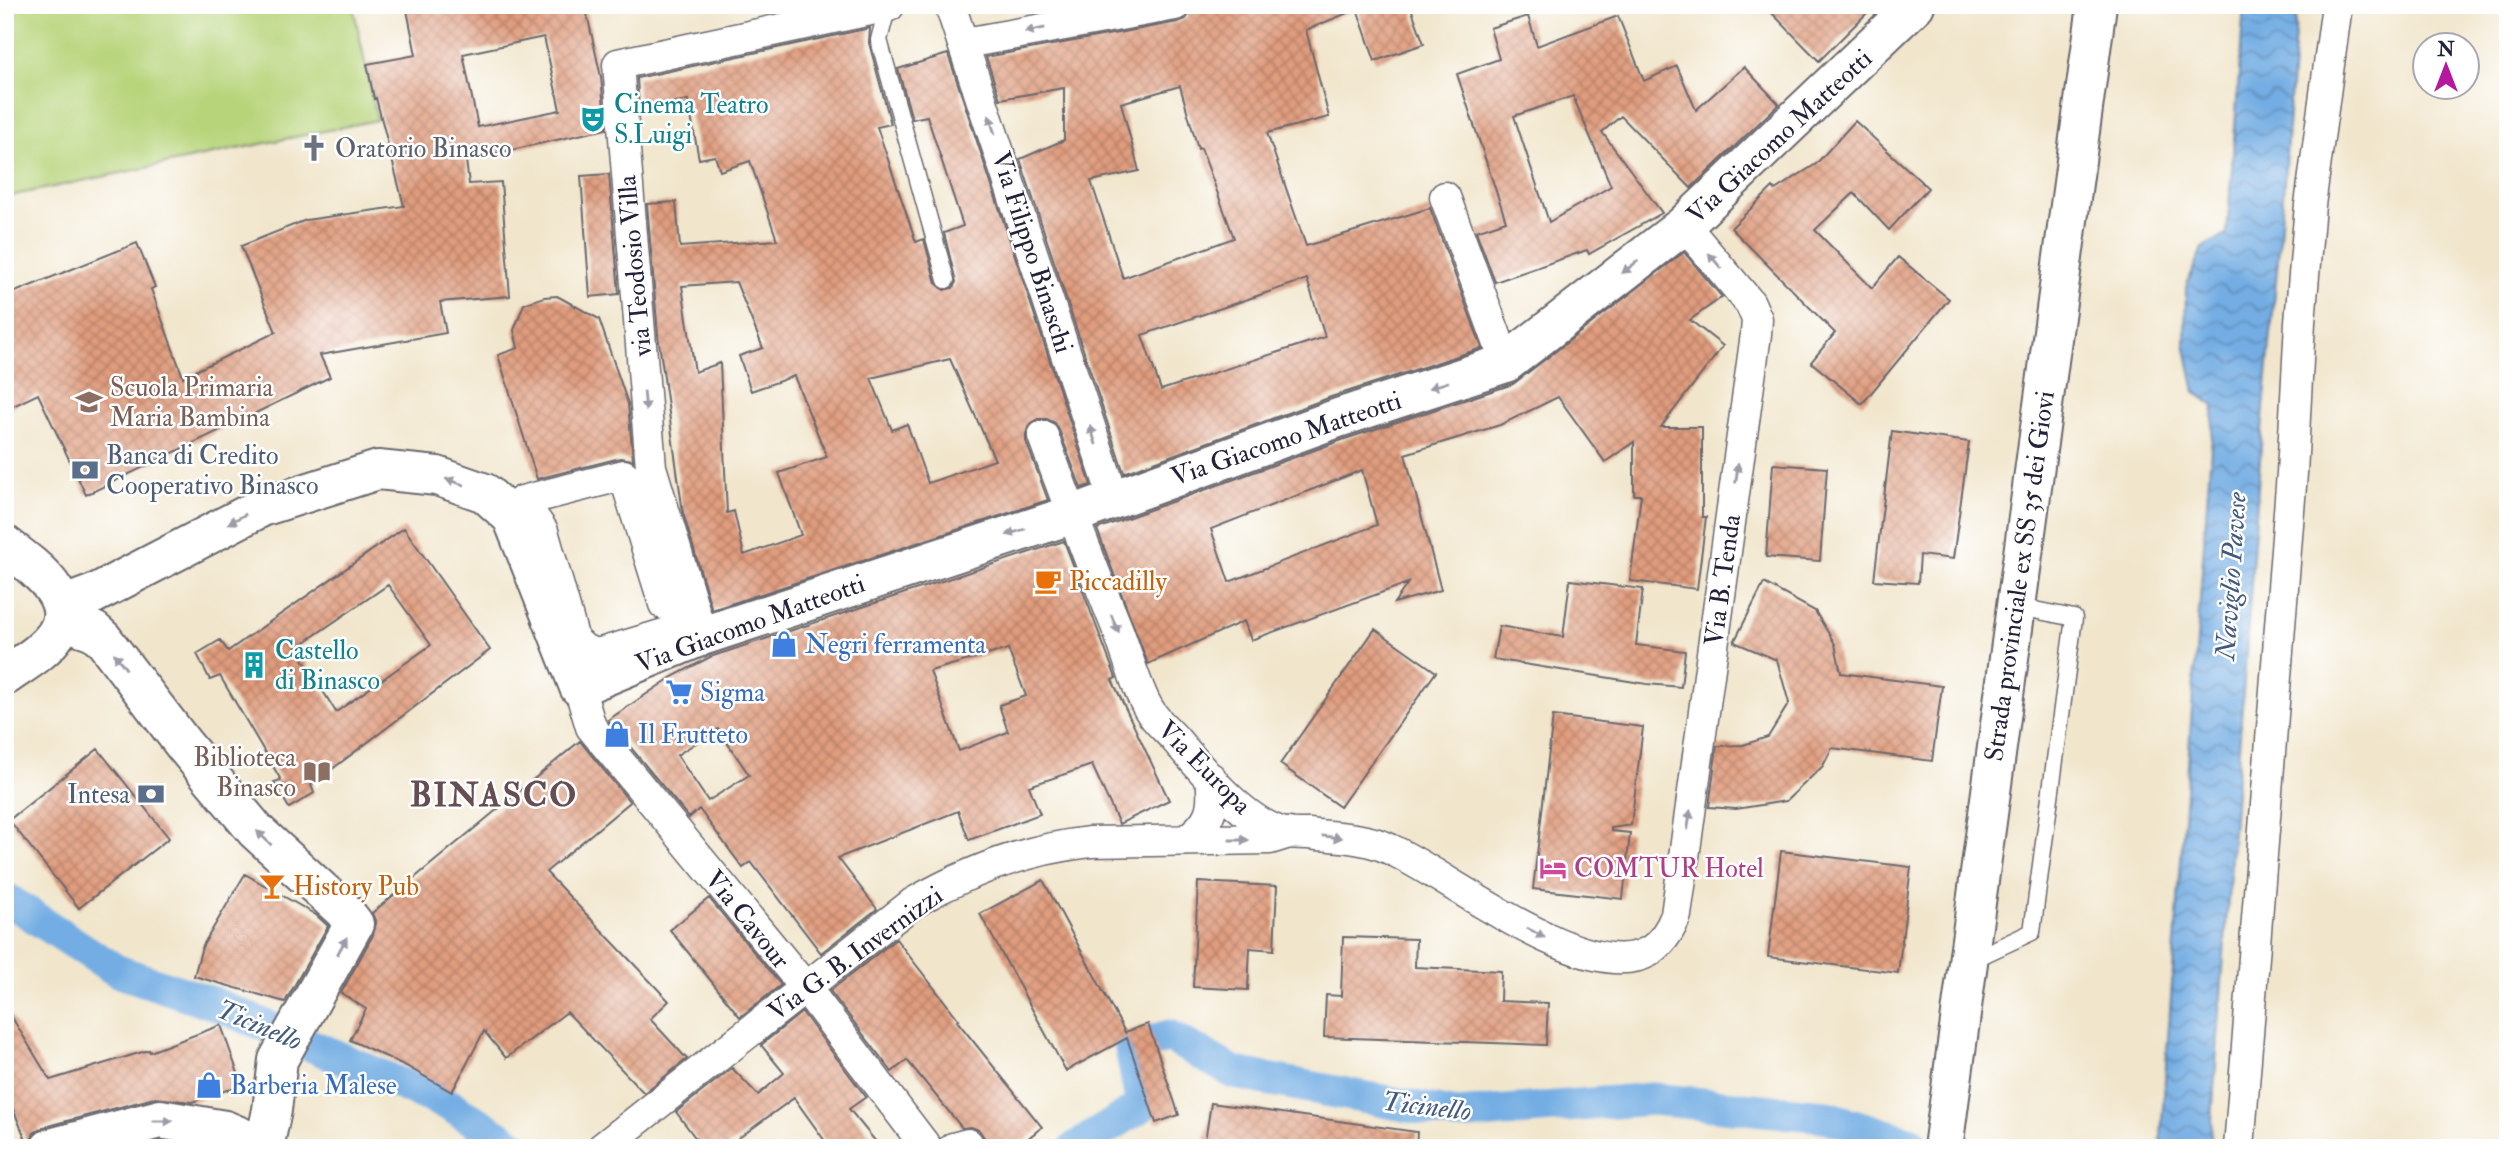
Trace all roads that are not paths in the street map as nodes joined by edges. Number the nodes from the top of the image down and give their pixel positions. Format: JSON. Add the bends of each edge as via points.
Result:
{"nodes":[{"id":1,"x":950,"y":5,"type":"edge"},
{"id":2,"x":1175,"y":5,"type":"edge"},
{"id":3,"x":1933,"y":5,"type":"edge"},
{"id":4,"x":2337,"y":5,"type":"edge"},
{"id":5,"x":888,"y":6,"type":"edge"},
{"id":6,"x":2089,"y":11,"type":"edge"},
{"id":7,"x":1906,"y":15,"type":"edge"},
{"id":8,"x":965,"y":43,"type":"junction"},
{"id":9,"x":1445,"y":197,"type":"dead end"},
{"id":10,"x":1684,"y":225,"type":"junction"},
{"id":11,"x":946,"y":280,"type":"dead end"},
{"id":12,"x":1506,"y":363,"type":"junction"},
{"id":13,"x":1043,"y":436,"type":"dead end"},
{"id":14,"x":1115,"y":499,"type":"junction"},
{"id":15,"x":522,"y":501,"type":"joint"},
{"id":16,"x":1071,"y":515,"type":"junction"},
{"id":17,"x":5,"y":545,"type":"edge"},
{"id":18,"x":2015,"y":606,"type":"junction"},
{"id":19,"x":62,"y":613,"type":"junction"},
{"id":20,"x":702,"y":636,"type":"junction"},
{"id":21,"x":5,"y":676,"type":"edge"},
{"id":22,"x":579,"y":687,"type":"junction"},
{"id":23,"x":1211,"y":778,"type":"junction"},
{"id":24,"x":1291,"y":833,"type":"junction"},
{"id":25,"x":1186,"y":840,"type":"junction"},
{"id":26,"x":1650,"y":952,"type":"joint"},
{"id":27,"x":1968,"y":962,"type":"junction"},
{"id":28,"x":805,"y":987,"type":"junction"},
{"id":29,"x":50,"y":1148,"type":"edge"},
{"id":30,"x":265,"y":1148,"type":"edge"},
{"id":31,"x":602,"y":1148,"type":"edge"},
{"id":32,"x":927,"y":1148,"type":"edge"},
{"id":33,"x":953,"y":1148,"type":"edge"},
{"id":34,"x":970,"y":1148,"type":"edge"},
{"id":35,"x":1943,"y":1148,"type":"edge"},
{"id":36,"x":2239,"y":1148,"type":"edge"}],
"edges":[{"from":1,"to":8,"type":"street","name":"Via Filippo Binaschi"},
{"from":2,"to":8,"type":"street","one_way":true},
{"from":3,"to":7,"type":"street","name":"Via Giacomo Matteotti"},
{"from":4,"to":36,"type":"street","via":[[2310,205]]},
{"from":5,"to":11,"type":"lane","via":[[879,40]]},
{"from":5,"to":20,"type":"street","name":"via Teodosio Villa","one_way":true,"via":[[618,64],[650,467]]},
{"from":6,"to":18,"type":"street","name":"Strada provinciale ex SS 35 dei Giovi"},
{"from":7,"to":10,"type":"street","name":"Via Giacomo Matteotti"},
{"from":14,"to":8,"type":"street","name":"Via Filippo Binaschi","one_way":true},
{"from":9,"to":12,"type":"street"},
{"from":10,"to":12,"type":"street","name":"Via Giacomo Matteotti","one_way":true},
{"from":26,"to":10,"type":"street","name":"Via B. Tenda","one_way":true,"via":[[1676,915],[1757,319],[1750,303]]},
{"from":12,"to":14,"type":"street","name":"Via Giacomo Matteotti","one_way":true},
{"from":13,"to":16,"type":"street","name":"Via Europa"},
{"from":14,"to":16,"type":"street","name":"Via Giacomo Matteotti"},
{"from":15,"to":15,"type":"street","via":[[543,531],[574,640],[584,650],[597,654],[684,628],[679,600],[664,604],[624,475]]},
{"from":16,"to":20,"type":"street","name":"Via Giacomo Matteotti","one_way":true},
{"from":16,"to":23,"type":"street","name":"Via Europa","one_way":true,"via":[[1150,711]]},
{"from":17,"to":19,"type":"street","via":[[49,584]]},
{"from":18,"to":27,"type":"street","name":"Strada provinciale ex SS 35 dei Giovi"},
{"from":18,"to":27,"type":"lane","via":[[2074,618],[2073,632],[2032,932]]},
{"from":19,"to":21,"type":"street","via":[[57,634]]},
{"from":22,"to":19,"type":"street","one_way":true,"via":[[512,517],[485,493],[437,476],[378,470],[262,506]]},
{"from":30,"to":19,"type":"street","one_way":true,"via":[[278,1060],[354,924],[256,831],[103,639]]},
{"from":20,"to":22,"type":"street","name":"Via Giacomo Matteotti"},
{"from":22,"to":28,"type":"street","name":"Via Cavour","via":[[591,727]]},
{"from":23,"to":24,"type":"street","name":"Via Europa","via":[[1243,810]]},
{"from":23,"to":25,"type":"street","via":[[1211,812],[1206,823]]},
{"from":25,"to":24,"type":"street","name":"Via G. B. Invernizzi","one_way":true,"via":[[1270,839]]},
{"from":24,"to":26,"type":"street","name":"Via Europa","one_way":true,"via":[[1389,848],[1539,936],[1571,948],[1603,957]]},
{"from":25,"to":28,"type":"street","name":"Via G. B. Invernizzi","via":[[1064,845],[990,866],[913,903]]},
{"from":27,"to":35,"type":"street","name":"Strada provinciale ex SS 35 dei Giovi"},
{"from":28,"to":31,"type":"street","name":"Via G. B. Invernizzi"},
{"from":28,"to":32,"type":"street","name":"Via Cavour"},
{"from":29,"to":30,"type":"street","one_way":true,"via":[[160,1119],[225,1130]]},
{"from":33,"to":34,"type":"street","via":[[968,1144]]}]}
